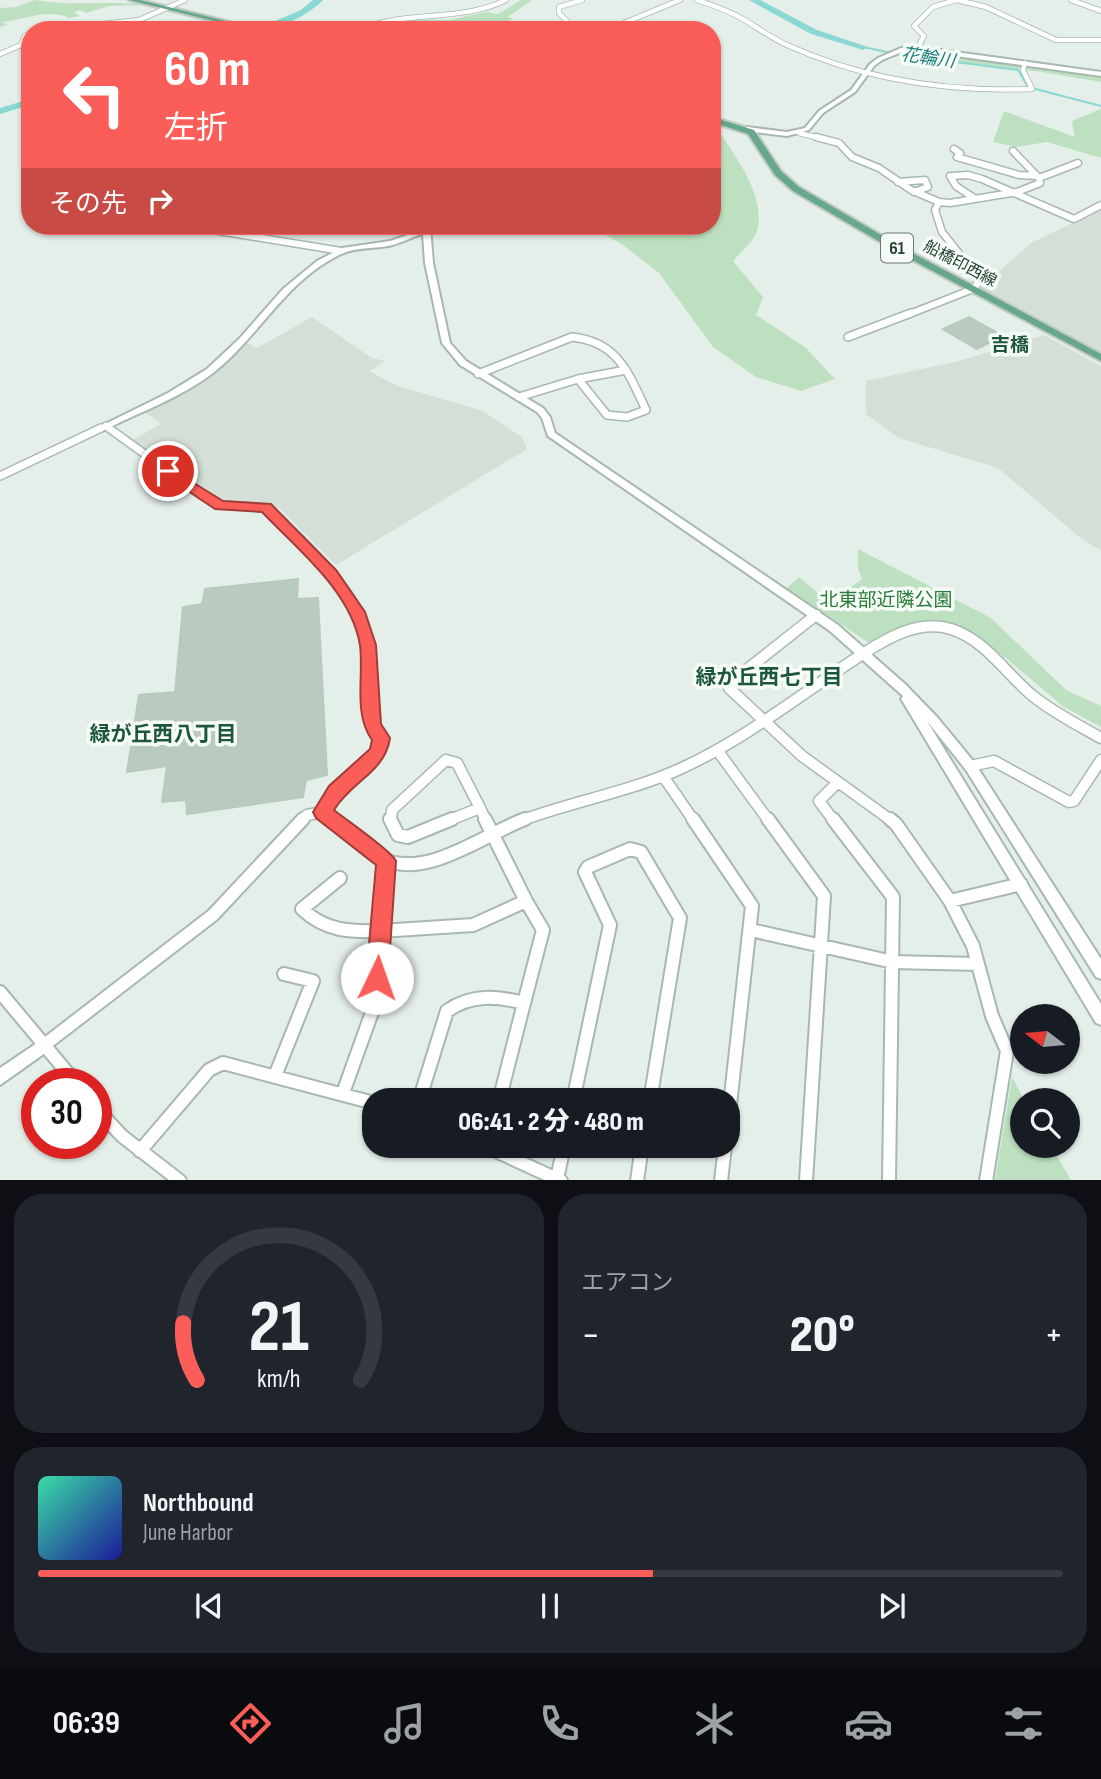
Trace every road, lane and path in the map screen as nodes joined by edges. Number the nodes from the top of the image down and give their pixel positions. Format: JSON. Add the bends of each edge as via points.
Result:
{"nodes":[{"id":1,"x":132,"y":0,"type":"edge"},
{"id":2,"x":185,"y":0,"type":"edge"},
{"id":3,"x":506,"y":0,"type":"edge"},
{"id":4,"x":582,"y":0,"type":"edge"},
{"id":5,"x":657,"y":0,"type":"edge"},
{"id":6,"x":680,"y":0,"type":"edge"},
{"id":7,"x":696,"y":0,"type":"edge"},
{"id":8,"x":956,"y":0,"type":"edge"},
{"id":9,"x":1071,"y":0,"type":"edge"},
{"id":10,"x":661,"y":6,"type":"junction"},
{"id":11,"x":167,"y":8,"type":"junction"},
{"id":12,"x":1101,"y":11,"type":"edge"},
{"id":13,"x":130,"y":21,"type":"edge"},
{"id":14,"x":223,"y":21,"type":"edge"},
{"id":15,"x":381,"y":21,"type":"edge"},
{"id":16,"x":568,"y":21,"type":"edge"},
{"id":17,"x":629,"y":21,"type":"edge"},
{"id":18,"x":1101,"y":40,"type":"edge"},
{"id":19,"x":21,"y":45,"type":"edge"},
{"id":20,"x":917,"y":49,"type":"junction"},
{"id":21,"x":0,"y":54,"type":"edge"},
{"id":22,"x":1025,"y":63,"type":"junction"},
{"id":23,"x":866,"y":73,"type":"junction"},
{"id":24,"x":1101,"y":74,"type":"edge"},
{"id":25,"x":721,"y":122,"type":"edge"},
{"id":26,"x":747,"y":129,"type":"junction"},
{"id":27,"x":799,"y":133,"type":"junction"},
{"id":28,"x":954,"y":149,"type":"dead end"},
{"id":29,"x":1013,"y":151,"type":"dead end"},
{"id":30,"x":1078,"y":163,"type":"dead end"},
{"id":31,"x":1038,"y":177,"type":"junction"},
{"id":32,"x":898,"y":182,"type":"junction"},
{"id":33,"x":914,"y":192,"type":"junction"},
{"id":34,"x":1008,"y":192,"type":"junction"},
{"id":35,"x":974,"y":198,"type":"junction"},
{"id":36,"x":939,"y":202,"type":"junction"},
{"id":37,"x":1101,"y":205,"type":"edge"},
{"id":38,"x":243,"y":235,"type":"edge"},
{"id":39,"x":410,"y":235,"type":"edge"},
{"id":40,"x":427,"y":235,"type":"edge"},
{"id":41,"x":341,"y":251,"type":"junction"},
{"id":42,"x":973,"y":289,"type":"junction"},
{"id":43,"x":848,"y":337,"type":"dead end"},
{"id":44,"x":1101,"y":358,"type":"edge"},
{"id":45,"x":626,"y":370,"type":"junction"},
{"id":46,"x":478,"y":374,"type":"junction"},
{"id":47,"x":578,"y":379,"type":"junction"},
{"id":48,"x":519,"y":397,"type":"junction"},
{"id":49,"x":103,"y":427,"type":"junction"},
{"id":50,"x":0,"y":476,"type":"edge"},
{"id":51,"x":816,"y":615,"type":"junction"},
{"id":52,"x":865,"y":653,"type":"junction"},
{"id":53,"x":901,"y":687,"type":"junction"},
{"id":54,"x":764,"y":721,"type":"junction"},
{"id":55,"x":1101,"y":738,"type":"edge"},
{"id":56,"x":717,"y":750,"type":"junction"},
{"id":57,"x":1101,"y":760,"type":"edge"},
{"id":58,"x":970,"y":766,"type":"junction"},
{"id":59,"x":663,"y":776,"type":"junction"},
{"id":60,"x":838,"y":782,"type":"junction"},
{"id":61,"x":480,"y":808,"type":"junction"},
{"id":62,"x":323,"y":812,"type":"junction"},
{"id":63,"x":492,"y":832,"type":"junction"},
{"id":64,"x":386,"y":861,"type":"junction"},
{"id":65,"x":340,"y":878,"type":"dead end"},
{"id":66,"x":1021,"y":884,"type":"junction"},
{"id":67,"x":526,"y":901,"type":"junction"},
{"id":68,"x":950,"y":901,"type":"junction"},
{"id":69,"x":751,"y":930,"type":"junction"},
{"id":70,"x":380,"y":931,"type":"junction"},
{"id":71,"x":821,"y":946,"type":"junction"},
{"id":72,"x":893,"y":962,"type":"junction"},
{"id":73,"x":978,"y":964,"type":"junction"},
{"id":74,"x":1101,"y":972,"type":"edge"},
{"id":75,"x":284,"y":974,"type":"dead end"},
{"id":76,"x":0,"y":992,"type":"edge"},
{"id":77,"x":524,"y":1003,"type":"junction"},
{"id":78,"x":1101,"y":1018,"type":"edge"},
{"id":79,"x":43,"y":1046,"type":"junction"},
{"id":80,"x":63,"y":1068,"type":"edge"},
{"id":81,"x":275,"y":1076,"type":"junction"},
{"id":82,"x":0,"y":1077,"type":"edge"},
{"id":83,"x":423,"y":1088,"type":"edge"},
{"id":84,"x":502,"y":1088,"type":"edge"},
{"id":85,"x":576,"y":1088,"type":"edge"},
{"id":86,"x":652,"y":1088,"type":"edge"},
{"id":87,"x":732,"y":1088,"type":"edge"},
{"id":88,"x":343,"y":1093,"type":"junction"},
{"id":89,"x":362,"y":1099,"type":"edge"},
{"id":90,"x":112,"y":1124,"type":"edge"},
{"id":91,"x":140,"y":1151,"type":"junction"},
{"id":92,"x":511,"y":1158,"type":"edge"},
{"id":93,"x":562,"y":1158,"type":"edge"},
{"id":94,"x":640,"y":1158,"type":"edge"},
{"id":95,"x":724,"y":1158,"type":"edge"},
{"id":96,"x":179,"y":1180,"type":"edge"},
{"id":97,"x":559,"y":1180,"type":"edge"},
{"id":98,"x":637,"y":1180,"type":"edge"},
{"id":99,"x":721,"y":1180,"type":"edge"},
{"id":100,"x":806,"y":1180,"type":"edge"},
{"id":101,"x":889,"y":1180,"type":"edge"},
{"id":102,"x":986,"y":1180,"type":"edge"}],
"edges":[{"from":1,"to":11,"type":"main road"},
{"from":2,"to":11,"type":"street"},
{"from":3,"to":15,"type":"street","via":[[468,15]]},
{"from":4,"to":16,"type":"street","via":[[559,7]]},
{"from":5,"to":10,"type":"street"},
{"from":6,"to":10,"type":"street"},
{"from":7,"to":23,"type":"street","via":[[731,12],[794,48]]},
{"from":8,"to":18,"type":"street","via":[[985,7],[1056,40]]},
{"from":8,"to":20,"type":"street","via":[[933,7],[914,26],[924,33]]},
{"from":9,"to":12,"type":"street"},
{"from":10,"to":17,"type":"street"},
{"from":11,"to":13,"type":"street"},
{"from":11,"to":14,"type":"main road"},
{"from":19,"to":21,"type":"street"},
{"from":20,"to":22,"type":"street"},
{"from":20,"to":23,"type":"street","via":[[890,54]]},
{"from":22,"to":23,"type":"street","via":[[1023,70],[1032,89],[999,92]]},
{"from":22,"to":24,"type":"street"},
{"from":23,"to":27,"type":"street","via":[[848,96],[821,112]]},
{"from":25,"to":26,"type":"main road"},
{"from":26,"to":27,"type":"street"},
{"from":26,"to":42,"type":"main road","name":"船橋印西線","number":"61","via":[[778,173],[796,189]]},
{"from":27,"to":32,"type":"street","via":[[839,143],[852,157]]},
{"from":28,"to":31,"type":"street","via":[[960,153],[957,158]]},
{"from":29,"to":31,"type":"street"},
{"from":30,"to":31,"type":"street"},
{"from":31,"to":34,"type":"street","via":[[1040,183]]},
{"from":32,"to":33,"type":"street"},
{"from":32,"to":33,"type":"street","via":[[925,180],[928,187]]},
{"from":33,"to":36,"type":"street"},
{"from":34,"to":35,"type":"street"},
{"from":34,"to":35,"type":"street","via":[[979,177],[950,176]]},
{"from":34,"to":37,"type":"street","via":[[1074,219]]},
{"from":35,"to":36,"type":"street"},
{"from":36,"to":42,"type":"street","via":[[937,220],[977,278]]},
{"from":38,"to":41,"type":"street"},
{"from":39,"to":41,"type":"street"},
{"from":40,"to":46,"type":"street","via":[[443,336],[452,352]]},
{"from":41,"to":49,"type":"street","via":[[317,263],[292,285],[207,374]]},
{"from":42,"to":43,"type":"street"},
{"from":42,"to":44,"type":"main road","name":"船橋印西線","number":"61"},
{"from":45,"to":46,"type":"street","via":[[614,351],[572,337]]},
{"from":45,"to":47,"type":"street"},
{"from":45,"to":47,"type":"street","via":[[646,410],[642,414],[612,418]]},
{"from":46,"to":48,"type":"street"},
{"from":47,"to":48,"type":"street"},
{"from":48,"to":51,"type":"street","via":[[540,410],[551,434]]},
{"from":49,"to":50,"type":"street"},
{"from":49,"to":62,"type":"street","via":[[220,505],[266,508],[330,574],[357,612],[368,645],[372,726],[381,738],[379,753],[336,792]]},
{"from":51,"to":52,"type":"street"},
{"from":51,"to":54,"type":"street","via":[[730,683],[731,692]]},
{"from":52,"to":53,"type":"street"},
{"from":52,"to":54,"type":"street"},
{"from":52,"to":55,"type":"street","via":[[923,625],[961,632],[1035,697]]},
{"from":53,"to":58,"type":"street"},
{"from":53,"to":66,"type":"street"},
{"from":54,"to":56,"type":"street"},
{"from":54,"to":60,"type":"street"},
{"from":56,"to":59,"type":"street"},
{"from":56,"to":71,"type":"street","via":[[824,895]]},
{"from":57,"to":58,"type":"street","via":[[1069,802],[994,761]]},
{"from":58,"to":74,"type":"street"},
{"from":59,"to":63,"type":"street"},
{"from":59,"to":69,"type":"street","via":[[752,906]]},
{"from":60,"to":68,"type":"street","via":[[896,824]]},
{"from":60,"to":72,"type":"street","via":[[819,801],[893,897]]},
{"from":61,"to":61,"type":"street","via":[[457,763],[446,760],[392,810],[390,820],[398,835],[408,837]]},
{"from":61,"to":63,"type":"street"},
{"from":62,"to":64,"type":"street"},
{"from":62,"to":79,"type":"street","via":[[307,815],[213,915]]},
{"from":63,"to":64,"type":"street","via":[[433,859],[401,864]]},
{"from":63,"to":67,"type":"street"},
{"from":64,"to":70,"type":"street"},
{"from":65,"to":70,"type":"street","via":[[302,909],[315,925],[348,932]]},
{"from":66,"to":68,"type":"street"},
{"from":66,"to":78,"type":"street"},
{"from":67,"to":70,"type":"street","via":[[473,925]]},
{"from":67,"to":77,"type":"street","via":[[543,930]]},
{"from":68,"to":73,"type":"street"},
{"from":69,"to":71,"type":"street"},
{"from":69,"to":87,"type":"street"},
{"from":70,"to":88,"type":"street","via":[[376,1001]]},
{"from":71,"to":72,"type":"street"},
{"from":71,"to":100,"type":"street"},
{"from":72,"to":73,"type":"street"},
{"from":72,"to":101,"type":"street"},
{"from":73,"to":102,"type":"street","via":[[1007,1051]]},
{"from":75,"to":81,"type":"street","via":[[313,981]]},
{"from":76,"to":79,"type":"street"},
{"from":77,"to":83,"type":"street","via":[[492,995],[455,1005],[447,1012]]},
{"from":77,"to":84,"type":"street"},
{"from":79,"to":80,"type":"street"},
{"from":79,"to":82,"type":"street"},
{"from":81,"to":88,"type":"street"},
{"from":81,"to":91,"type":"street","via":[[217,1064]]},
{"from":85,"to":86,"type":"street","via":[[610,925],[585,872],[630,849],[641,852],[680,918]]},
{"from":88,"to":89,"type":"street"},
{"from":90,"to":91,"type":"street"},
{"from":91,"to":96,"type":"street"},
{"from":92,"to":97,"type":"street"},
{"from":93,"to":97,"type":"street"},
{"from":94,"to":98,"type":"street"},
{"from":95,"to":99,"type":"street"}]}
